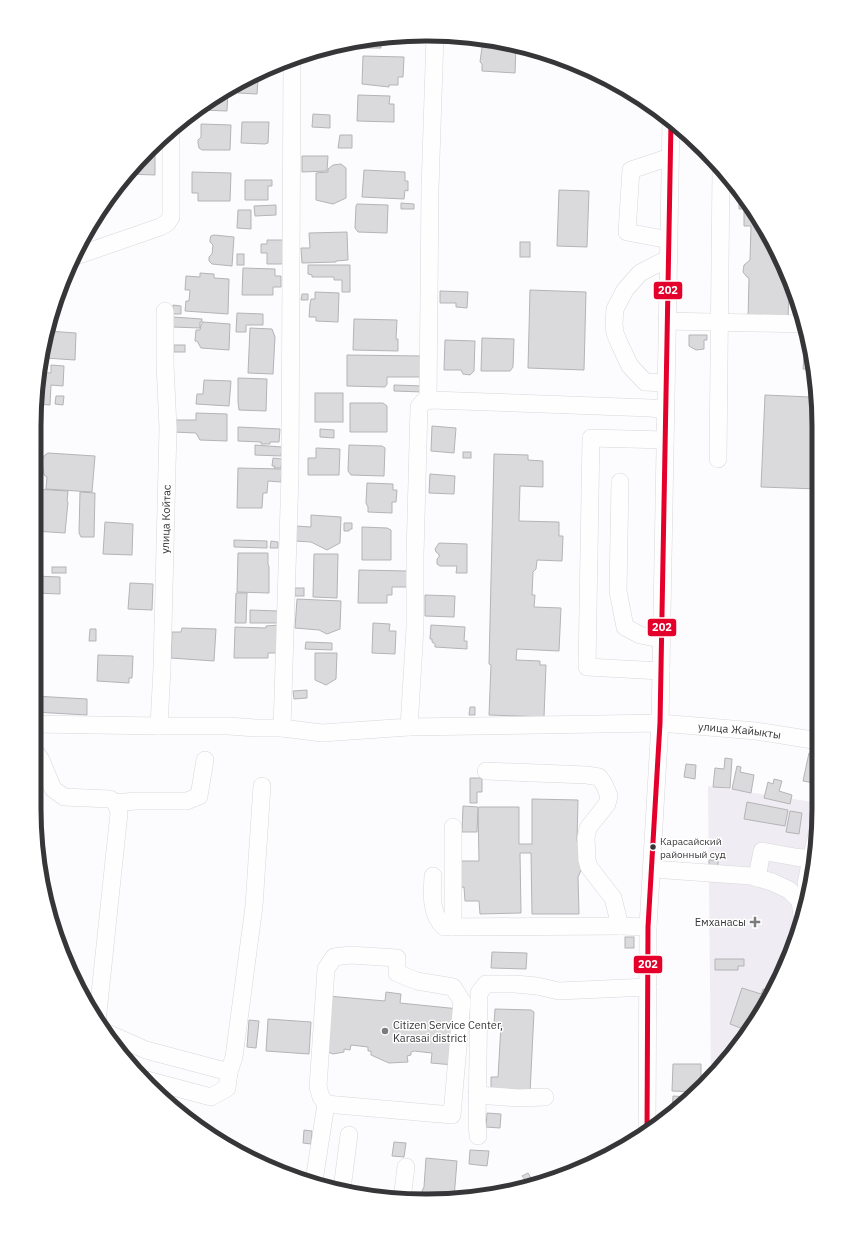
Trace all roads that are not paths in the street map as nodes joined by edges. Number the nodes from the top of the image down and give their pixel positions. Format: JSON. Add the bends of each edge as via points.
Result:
{"nodes":[{"id":1,"x":435,"y":41,"type":"edge"},
{"id":2,"x":292,"y":65,"type":"edge"},
{"id":3,"x":671,"y":129,"type":"edge"},
{"id":4,"x":171,"y":138,"type":"edge"},
{"id":5,"x":670,"y":157,"type":"junction"},
{"id":6,"x":721,"y":178,"type":"edge"},
{"id":7,"x":669,"y":240,"type":"junction"},
{"id":8,"x":82,"y":254,"type":"edge"},
{"id":9,"x":669,"y":258,"type":"junction"},
{"id":10,"x":165,"y":311,"type":"dead end"},
{"id":11,"x":667,"y":321,"type":"junction"},
{"id":12,"x":719,"y":322,"type":"junction"},
{"id":13,"x":798,"y":324,"type":"edge"},
{"id":14,"x":666,"y":383,"type":"junction"},
{"id":15,"x":428,"y":400,"type":"junction"},
{"id":16,"x":665,"y":410,"type":"junction"},
{"id":17,"x":665,"y":440,"type":"junction"},
{"id":18,"x":718,"y":459,"type":"dead end"},
{"id":19,"x":620,"y":482,"type":"dead end"},
{"id":20,"x":661,"y":640,"type":"junction"},
{"id":21,"x":660,"y":671,"type":"junction"},
{"id":22,"x":660,"y":723,"type":"junction"},
{"id":23,"x":41,"y":724,"type":"edge"},
{"id":24,"x":159,"y":726,"type":"junction"},
{"id":25,"x":409,"y":727,"type":"junction"},
{"id":26,"x":282,"y":728,"type":"junction"},
{"id":27,"x":812,"y":740,"type":"edge"},
{"id":28,"x":41,"y":760,"type":"edge"},
{"id":29,"x":205,"y":760,"type":"dead end"},
{"id":30,"x":486,"y":771,"type":"dead end"},
{"id":31,"x":262,"y":786,"type":"dead end"},
{"id":32,"x":116,"y":803,"type":"junction"},
{"id":33,"x":453,"y":828,"type":"dead end"},
{"id":34,"x":809,"y":859,"type":"edge"},
{"id":35,"x":652,"y":869,"type":"junction"},
{"id":36,"x":433,"y":876,"type":"dead end"},
{"id":37,"x":757,"y":878,"type":"junction"},
{"id":38,"x":801,"y":898,"type":"edge"},
{"id":39,"x":620,"y":926,"type":"junction"},
{"id":40,"x":453,"y":927,"type":"junction"},
{"id":41,"x":648,"y":927,"type":"junction"},
{"id":42,"x":648,"y":987,"type":"junction"},
{"id":43,"x":98,"y":1010,"type":"edge"},
{"id":44,"x":117,"y":1037,"type":"edge"},
{"id":45,"x":230,"y":1072,"type":"junction"},
{"id":46,"x":155,"y":1082,"type":"edge"},
{"id":47,"x":477,"y":1095,"type":"junction"},
{"id":48,"x":545,"y":1096,"type":"dead end"},
{"id":49,"x":326,"y":1104,"type":"junction"},
{"id":50,"x":647,"y":1124,"type":"edge"},
{"id":51,"x":348,"y":1135,"type":"dead end"},
{"id":52,"x":478,"y":1136,"type":"dead end"},
{"id":53,"x":406,"y":1167,"type":"dead end"},
{"id":54,"x":315,"y":1177,"type":"edge"},
{"id":55,"x":342,"y":1185,"type":"edge"},
{"id":56,"x":403,"y":1193,"type":"edge"}],
"edges":[{"from":1,"to":15,"type":"street"},
{"from":2,"to":26,"type":"street","via":[[290,475]]},
{"from":3,"to":5,"type":"street"},
{"from":4,"to":8,"type":"street","via":[[171,217],[167,223]]},
{"from":5,"to":7,"type":"street"},
{"from":5,"to":7,"type":"street","via":[[631,170],[627,232]]},
{"from":6,"to":12,"type":"street"},
{"from":7,"to":9,"type":"street"},
{"from":9,"to":11,"type":"street"},
{"from":9,"to":14,"type":"street","via":[[640,273],[625,290],[615,309],[614,324],[615,333],[630,366],[645,382]]},
{"from":10,"to":24,"type":"street","name":"улица Койтас","via":[[168,428]]},
{"from":11,"to":12,"type":"street"},
{"from":11,"to":14,"type":"street"},
{"from":12,"to":13,"type":"street"},
{"from":12,"to":18,"type":"street"},
{"from":14,"to":16,"type":"street"},
{"from":15,"to":16,"type":"street"},
{"from":15,"to":25,"type":"street","via":[[419,407],[415,628]]},
{"from":16,"to":17,"type":"street"},
{"from":17,"to":20,"type":"street"},
{"from":17,"to":21,"type":"street","via":[[591,438],[587,667]]},
{"from":19,"to":20,"type":"street","via":[[618,591],[625,627],[640,635]]},
{"from":20,"to":21,"type":"street"},
{"from":21,"to":22,"type":"street"},
{"from":22,"to":25,"type":"street","name":"улица Жайыкты"},
{"from":22,"to":27,"type":"street","name":"улица Жайыкты","via":[[756,731]]},
{"from":22,"to":35,"type":"street"},
{"from":23,"to":24,"type":"street","name":"улица Жайыкты"},
{"from":24,"to":26,"type":"street","name":"улица Жайыкты"},
{"from":25,"to":26,"type":"street","name":"улица Жайыкты","via":[[322,733]]},
{"from":28,"to":32,"type":"street","via":[[53,789],[64,797],[110,799]]},
{"from":29,"to":32,"type":"street","via":[[199,796],[187,802]]},
{"from":30,"to":39,"type":"street","via":[[598,777],[609,796],[607,804],[588,828],[587,860],[589,867],[613,898]]},
{"from":31,"to":45,"type":"street","via":[[254,906]]},
{"from":32,"to":43,"type":"street","via":[[119,813]]},
{"from":33,"to":40,"type":"street"},
{"from":34,"to":37,"type":"street","via":[[762,851]]},
{"from":35,"to":37,"type":"street"},
{"from":35,"to":41,"type":"street"},
{"from":36,"to":40,"type":"street","via":[[435,915],[444,927]]},
{"from":37,"to":38,"type":"street","via":[[772,882]]},
{"from":39,"to":40,"type":"street"},
{"from":39,"to":41,"type":"street"},
{"from":41,"to":42,"type":"street"},
{"from":42,"to":47,"type":"street","via":[[559,991],[537,986],[486,984],[479,994]]},
{"from":42,"to":50,"type":"street"},
{"from":44,"to":45,"type":"street","via":[[146,1050]]},
{"from":45,"to":46,"type":"street","via":[[227,1088],[211,1097]]},
{"from":47,"to":48,"type":"street","via":[[519,1098]]},
{"from":47,"to":52,"type":"street"},
{"from":49,"to":49,"type":"street","via":[[318,1087],[326,969],[334,957],[350,955],[397,958],[397,973],[453,987],[462,1001],[452,1115]]},
{"from":49,"to":54,"type":"street"},
{"from":51,"to":55,"type":"street"},
{"from":53,"to":56,"type":"street"}]}
